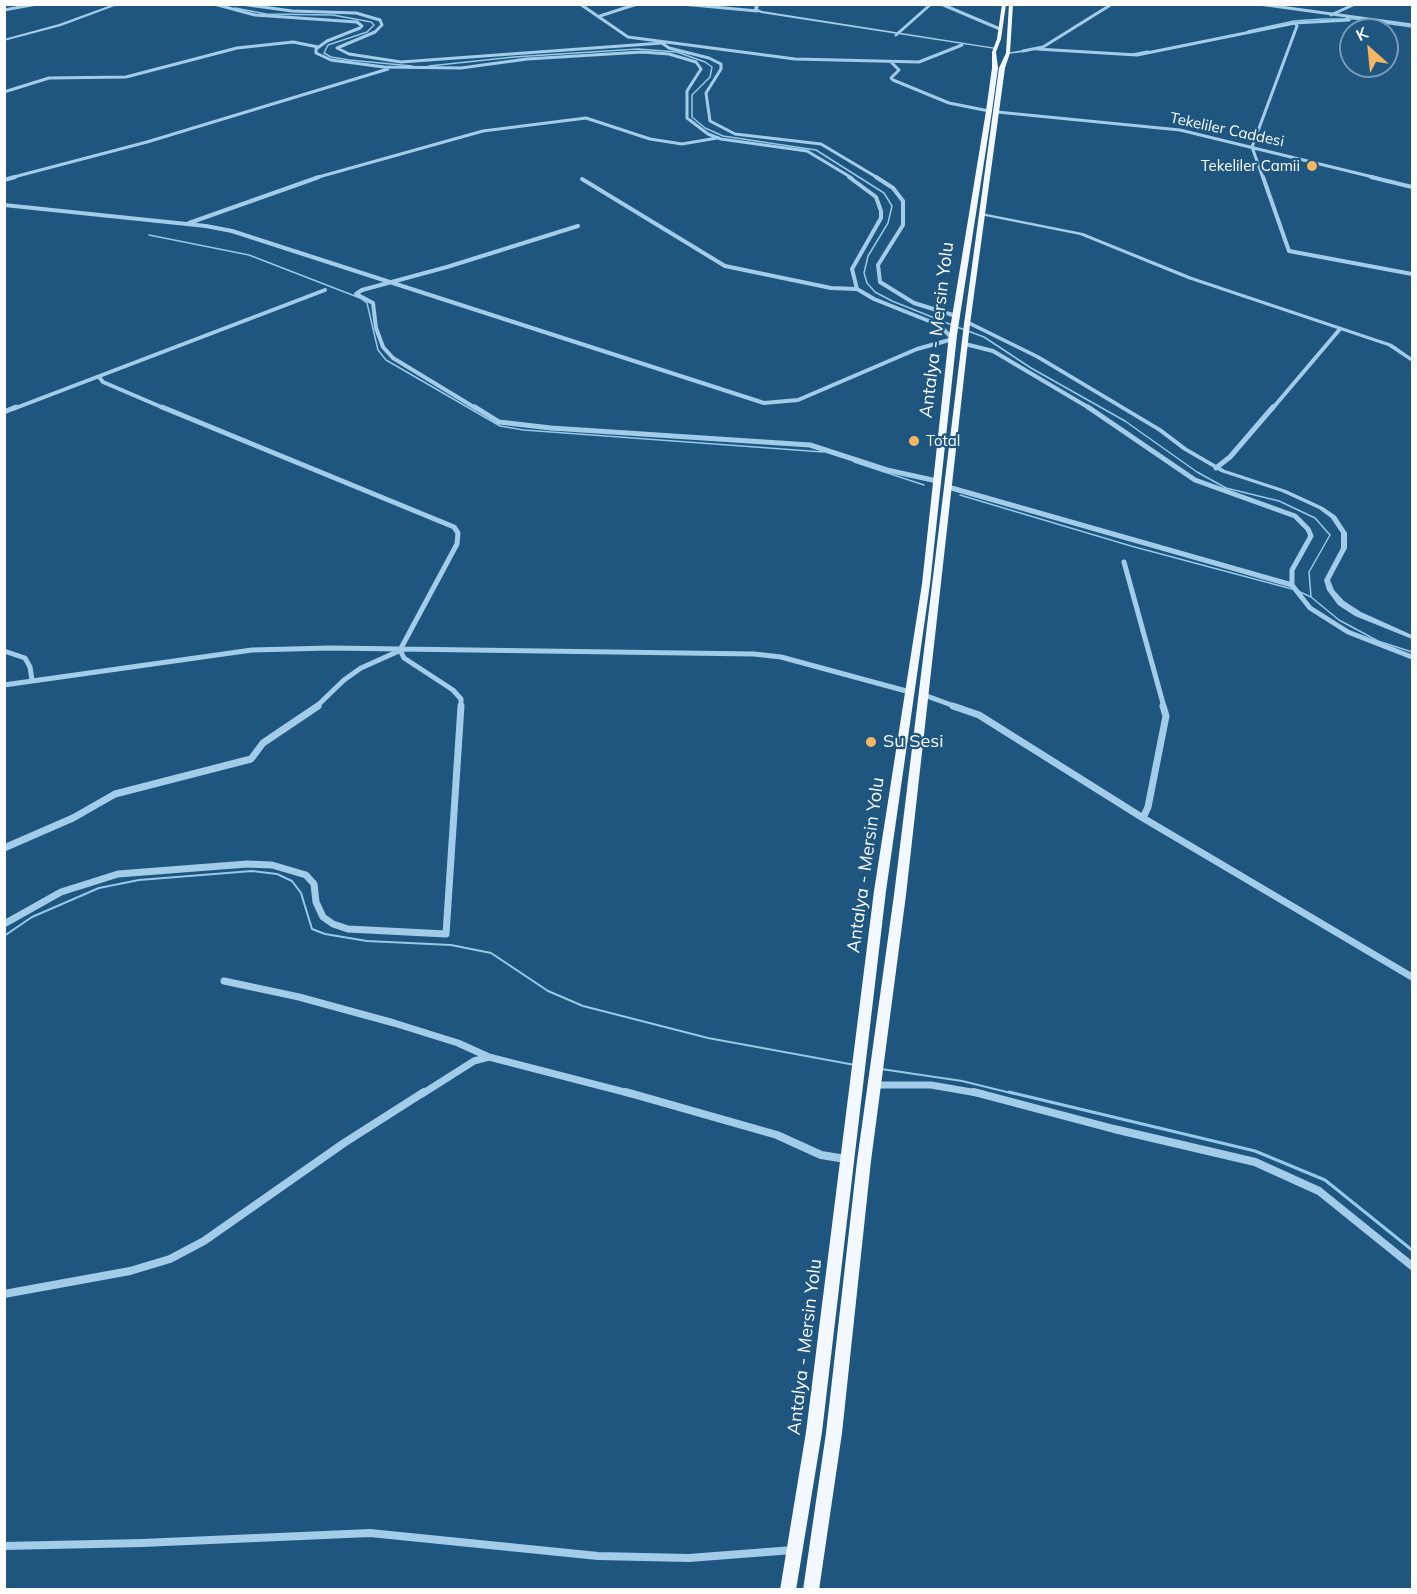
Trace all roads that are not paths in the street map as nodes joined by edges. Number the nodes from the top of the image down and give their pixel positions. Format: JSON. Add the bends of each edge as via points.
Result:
{"nodes":[{"id":1,"x":37,"y":4,"type":"edge"},
{"id":2,"x":119,"y":4,"type":"edge"},
{"id":3,"x":214,"y":4,"type":"edge"},
{"id":4,"x":241,"y":4,"type":"edge"},
{"id":5,"x":579,"y":4,"type":"edge"},
{"id":6,"x":637,"y":4,"type":"edge"},
{"id":7,"x":682,"y":4,"type":"edge"},
{"id":8,"x":758,"y":4,"type":"edge"},
{"id":9,"x":932,"y":4,"type":"edge"},
{"id":10,"x":941,"y":4,"type":"edge"},
{"id":11,"x":1004,"y":4,"type":"edge"},
{"id":12,"x":1011,"y":4,"type":"edge"},
{"id":13,"x":1112,"y":4,"type":"edge"},
{"id":14,"x":1259,"y":4,"type":"edge"},
{"id":15,"x":1355,"y":4,"type":"edge"},
{"id":16,"x":956,"y":5,"type":"edge"},
{"id":17,"x":946,"y":7,"type":"junction"},
{"id":18,"x":4,"y":10,"type":"edge"},
{"id":19,"x":757,"y":11,"type":"junction"},
{"id":20,"x":1331,"y":15,"type":"junction"},
{"id":21,"x":600,"y":16,"type":"junction"},
{"id":22,"x":1340,"y":16,"type":"junction"},
{"id":23,"x":1347,"y":17,"type":"junction"},
{"id":24,"x":1295,"y":23,"type":"junction"},
{"id":25,"x":1413,"y":25,"type":"edge"},
{"id":26,"x":1000,"y":29,"type":"junction"},
{"id":27,"x":896,"y":35,"type":"junction"},
{"id":28,"x":4,"y":40,"type":"edge"},
{"id":29,"x":662,"y":43,"type":"junction"},
{"id":30,"x":962,"y":45,"type":"junction"},
{"id":31,"x":318,"y":47,"type":"junction"},
{"id":32,"x":1160,"y":48,"type":"dead end"},
{"id":33,"x":1037,"y":49,"type":"junction"},
{"id":34,"x":994,"y":50,"type":"junction"},
{"id":35,"x":1008,"y":51,"type":"junction"},
{"id":36,"x":1023,"y":51,"type":"joint"},
{"id":37,"x":891,"y":62,"type":"junction"},
{"id":38,"x":392,"y":68,"type":"junction"},
{"id":39,"x":4,"y":92,"type":"edge"},
{"id":40,"x":989,"y":111,"type":"junction"},
{"id":41,"x":997,"y":112,"type":"junction"},
{"id":42,"x":717,"y":137,"type":"junction"},
{"id":43,"x":1252,"y":147,"type":"junction"},
{"id":44,"x":582,"y":179,"type":"dead end"},
{"id":45,"x":4,"y":180,"type":"edge"},
{"id":46,"x":1413,"y":187,"type":"edge"},
{"id":47,"x":4,"y":206,"type":"edge"},
{"id":48,"x":982,"y":214,"type":"junction"},
{"id":49,"x":187,"y":224,"type":"junction"},
{"id":50,"x":578,"y":226,"type":"dead end"},
{"id":51,"x":1413,"y":274,"type":"edge"},
{"id":52,"x":392,"y":283,"type":"junction"},
{"id":53,"x":857,"y":289,"type":"junction"},
{"id":54,"x":325,"y":290,"type":"dead end"},
{"id":55,"x":956,"y":318,"type":"junction"},
{"id":56,"x":967,"y":323,"type":"junction"},
{"id":57,"x":1340,"y":329,"type":"junction"},
{"id":58,"x":953,"y":337,"type":"junction"},
{"id":59,"x":965,"y":341,"type":"junction"},
{"id":60,"x":1413,"y":360,"type":"edge"},
{"id":61,"x":99,"y":377,"type":"junction"},
{"id":62,"x":4,"y":412,"type":"edge"},
{"id":63,"x":1216,"y":468,"type":"junction"},
{"id":64,"x":937,"y":481,"type":"junction"},
{"id":65,"x":948,"y":487,"type":"junction"},
{"id":66,"x":1124,"y":562,"type":"dead end"},
{"id":67,"x":1292,"y":585,"type":"junction"},
{"id":68,"x":1413,"y":637,"type":"edge"},
{"id":69,"x":400,"y":650,"type":"junction"},
{"id":70,"x":4,"y":651,"type":"edge"},
{"id":71,"x":1413,"y":657,"type":"edge"},
{"id":72,"x":32,"y":680,"type":"junction"},
{"id":73,"x":4,"y":685,"type":"edge"},
{"id":74,"x":910,"y":692,"type":"junction"},
{"id":75,"x":924,"y":695,"type":"junction"},
{"id":76,"x":1143,"y":818,"type":"junction"},
{"id":77,"x":4,"y":848,"type":"edge"},
{"id":78,"x":4,"y":924,"type":"edge"},
{"id":79,"x":1413,"y":977,"type":"edge"},
{"id":80,"x":224,"y":981,"type":"dead end"},
{"id":81,"x":489,"y":1057,"type":"junction"},
{"id":82,"x":874,"y":1082,"type":"junction"},
{"id":83,"x":848,"y":1159,"type":"junction"},
{"id":84,"x":1413,"y":1266,"type":"edge"},
{"id":85,"x":4,"y":1293,"type":"edge"},
{"id":86,"x":4,"y":1546,"type":"edge"},
{"id":87,"x":797,"y":1550,"type":"junction"},
{"id":88,"x":788,"y":1590,"type":"edge"},
{"id":89,"x":811,"y":1590,"type":"edge"}],
"edges":[{"from":1,"to":18,"type":"street"},
{"from":2,"to":28,"type":"street"},
{"from":3,"to":31,"type":"street","via":[[245,13],[339,19],[362,26]]},
{"from":4,"to":29,"type":"street","via":[[356,13],[380,20],[382,25],[375,32],[337,48],[349,54],[401,62]]},
{"from":5,"to":21,"type":"street"},
{"from":6,"to":21,"type":"street"},
{"from":7,"to":19,"type":"street"},
{"from":8,"to":19,"type":"street"},
{"from":9,"to":27,"type":"street"},
{"from":10,"to":17,"type":"street"},
{"from":11,"to":26,"type":"highway","name":"Antalya - Mersin Yolu"},
{"from":12,"to":35,"type":"highway","name":"Antalya - Mersin Yolu"},
{"from":13,"to":33,"type":"street"},
{"from":14,"to":20,"type":"street"},
{"from":15,"to":20,"type":"street"},
{"from":16,"to":17,"type":"street"},
{"from":17,"to":26,"type":"street"},
{"from":19,"to":27,"type":"street"},
{"from":20,"to":22,"type":"street"},
{"from":21,"to":29,"type":"street","via":[[624,35]]},
{"from":22,"to":23,"type":"street"},
{"from":22,"to":32,"type":"street","via":[[1285,21]]},
{"from":23,"to":24,"type":"street"},
{"from":23,"to":25,"type":"street"},
{"from":24,"to":33,"type":"street","via":[[1137,55]]},
{"from":24,"to":43,"type":"street"},
{"from":26,"to":34,"type":"highway","name":"Antalya - Mersin Yolu"},
{"from":27,"to":30,"type":"street"},
{"from":29,"to":37,"type":"street","via":[[795,59]]},
{"from":29,"to":55,"type":"street","via":[[721,64],[722,69],[706,93],[708,117],[715,125],[747,136],[821,144],[893,189],[903,201],[903,225],[878,265],[880,282],[914,303]]},
{"from":30,"to":34,"type":"street"},
{"from":30,"to":37,"type":"street","via":[[919,62]]},
{"from":31,"to":38,"type":"street","via":[[316,53],[325,58]]},
{"from":31,"to":39,"type":"street","via":[[293,42],[237,48],[136,75],[49,78]]},
{"from":33,"to":36,"type":"street"},
{"from":34,"to":35,"type":"highway"},
{"from":34,"to":40,"type":"highway","name":"Antalya - Mersin Yolu"},
{"from":35,"to":36,"type":"street"},
{"from":35,"to":41,"type":"highway","name":"Antalya - Mersin Yolu"},
{"from":37,"to":40,"type":"street","via":[[899,70],[893,80],[949,103]]},
{"from":38,"to":42,"type":"street","via":[[461,68],[615,53],[669,54],[700,66],[687,91],[687,118]]},
{"from":38,"to":45,"type":"street","via":[[147,142]]},
{"from":40,"to":55,"type":"highway","name":"Antalya - Mersin Yolu"},
{"from":41,"to":43,"type":"street","name":"Tekeliler Caddesi","via":[[1172,129]]},
{"from":41,"to":48,"type":"highway","name":"Antalya - Mersin Yolu"},
{"from":42,"to":49,"type":"street","via":[[682,144],[650,139],[586,118],[483,130],[333,172]]},
{"from":42,"to":53,"type":"street","via":[[807,151],[876,197],[880,218],[852,269]]},
{"from":43,"to":46,"type":"street","name":"Tekeliler Caddesi"},
{"from":43,"to":51,"type":"street","via":[[1289,251]]},
{"from":44,"to":53,"type":"street","via":[[725,266],[831,288]]},
{"from":47,"to":49,"type":"street"},
{"from":48,"to":56,"type":"highway","name":"Antalya - Mersin Yolu"},
{"from":48,"to":57,"type":"street","via":[[1081,234],[1190,278]]},
{"from":49,"to":52,"type":"street","via":[[232,231]]},
{"from":50,"to":52,"type":"street"},
{"from":52,"to":58,"type":"street","via":[[764,403],[798,400],[917,348]]},
{"from":52,"to":64,"type":"street","via":[[355,293],[373,303],[383,347],[400,363],[499,422],[810,445],[887,470]]},
{"from":53,"to":58,"type":"street","via":[[939,325]]},
{"from":54,"to":61,"type":"street"},
{"from":55,"to":58,"type":"highway","name":"Antalya - Mersin Yolu"},
{"from":56,"to":59,"type":"highway","name":"Antalya - Mersin Yolu"},
{"from":56,"to":63,"type":"street","via":[[1017,346],[1110,400]]},
{"from":57,"to":60,"type":"street","via":[[1390,345]]},
{"from":57,"to":63,"type":"street","via":[[1230,457]]},
{"from":58,"to":64,"type":"highway","name":"Antalya - Mersin Yolu"},
{"from":59,"to":65,"type":"highway","name":"Antalya - Mersin Yolu"},
{"from":59,"to":67,"type":"street","via":[[993,351],[1108,419],[1196,480],[1294,516],[1311,537],[1292,570]]},
{"from":61,"to":62,"type":"street"},
{"from":61,"to":69,"type":"street","via":[[260,449],[454,527],[459,537],[457,544]]},
{"from":63,"to":68,"type":"street","via":[[1284,491],[1334,517],[1344,533],[1344,548],[1327,580],[1331,590],[1341,603],[1358,614]]},
{"from":64,"to":74,"type":"highway","name":"Antalya - Mersin Yolu"},
{"from":65,"to":67,"type":"street"},
{"from":65,"to":75,"type":"highway","name":"Antalya - Mersin Yolu"},
{"from":66,"to":76,"type":"street","via":[[1166,716]]},
{"from":67,"to":71,"type":"street","via":[[1310,608],[1348,632]]},
{"from":69,"to":72,"type":"street","via":[[252,650]]},
{"from":69,"to":74,"type":"street","via":[[754,654],[781,657]]},
{"from":69,"to":77,"type":"street","via":[[344,680],[307,715],[263,743],[251,759],[115,794],[73,818]]},
{"from":69,"to":78,"type":"street","via":[[404,658],[461,699],[446,934],[348,929],[333,924],[323,916],[314,884],[306,875],[272,865],[247,864],[118,874],[61,892]]},
{"from":70,"to":72,"type":"street","via":[[25,658]]},
{"from":72,"to":73,"type":"street"},
{"from":74,"to":75,"type":"highway"},
{"from":74,"to":83,"type":"highway","name":"Antalya - Mersin Yolu","via":[[880,891]]},
{"from":75,"to":76,"type":"street","via":[[979,715]]},
{"from":75,"to":82,"type":"highway","name":"Antalya - Mersin Yolu"},
{"from":76,"to":79,"type":"street"},
{"from":80,"to":81,"type":"street","via":[[394,1023]]},
{"from":81,"to":83,"type":"street","via":[[664,1102],[777,1135],[821,1155]]},
{"from":81,"to":85,"type":"street","via":[[474,1061],[344,1143],[204,1240],[170,1259],[81,1281]]},
{"from":82,"to":84,"type":"street","via":[[931,1085],[990,1095],[1255,1162],[1319,1191]]},
{"from":82,"to":89,"type":"highway","name":"Antalya - Mersin Yolu","via":[[834,1433]]},
{"from":83,"to":87,"type":"highway","name":"Antalya - Mersin Yolu"},
{"from":86,"to":87,"type":"street","via":[[370,1533],[598,1556],[689,1558]]},
{"from":87,"to":88,"type":"highway","name":"Antalya - Mersin Yolu"}]}
